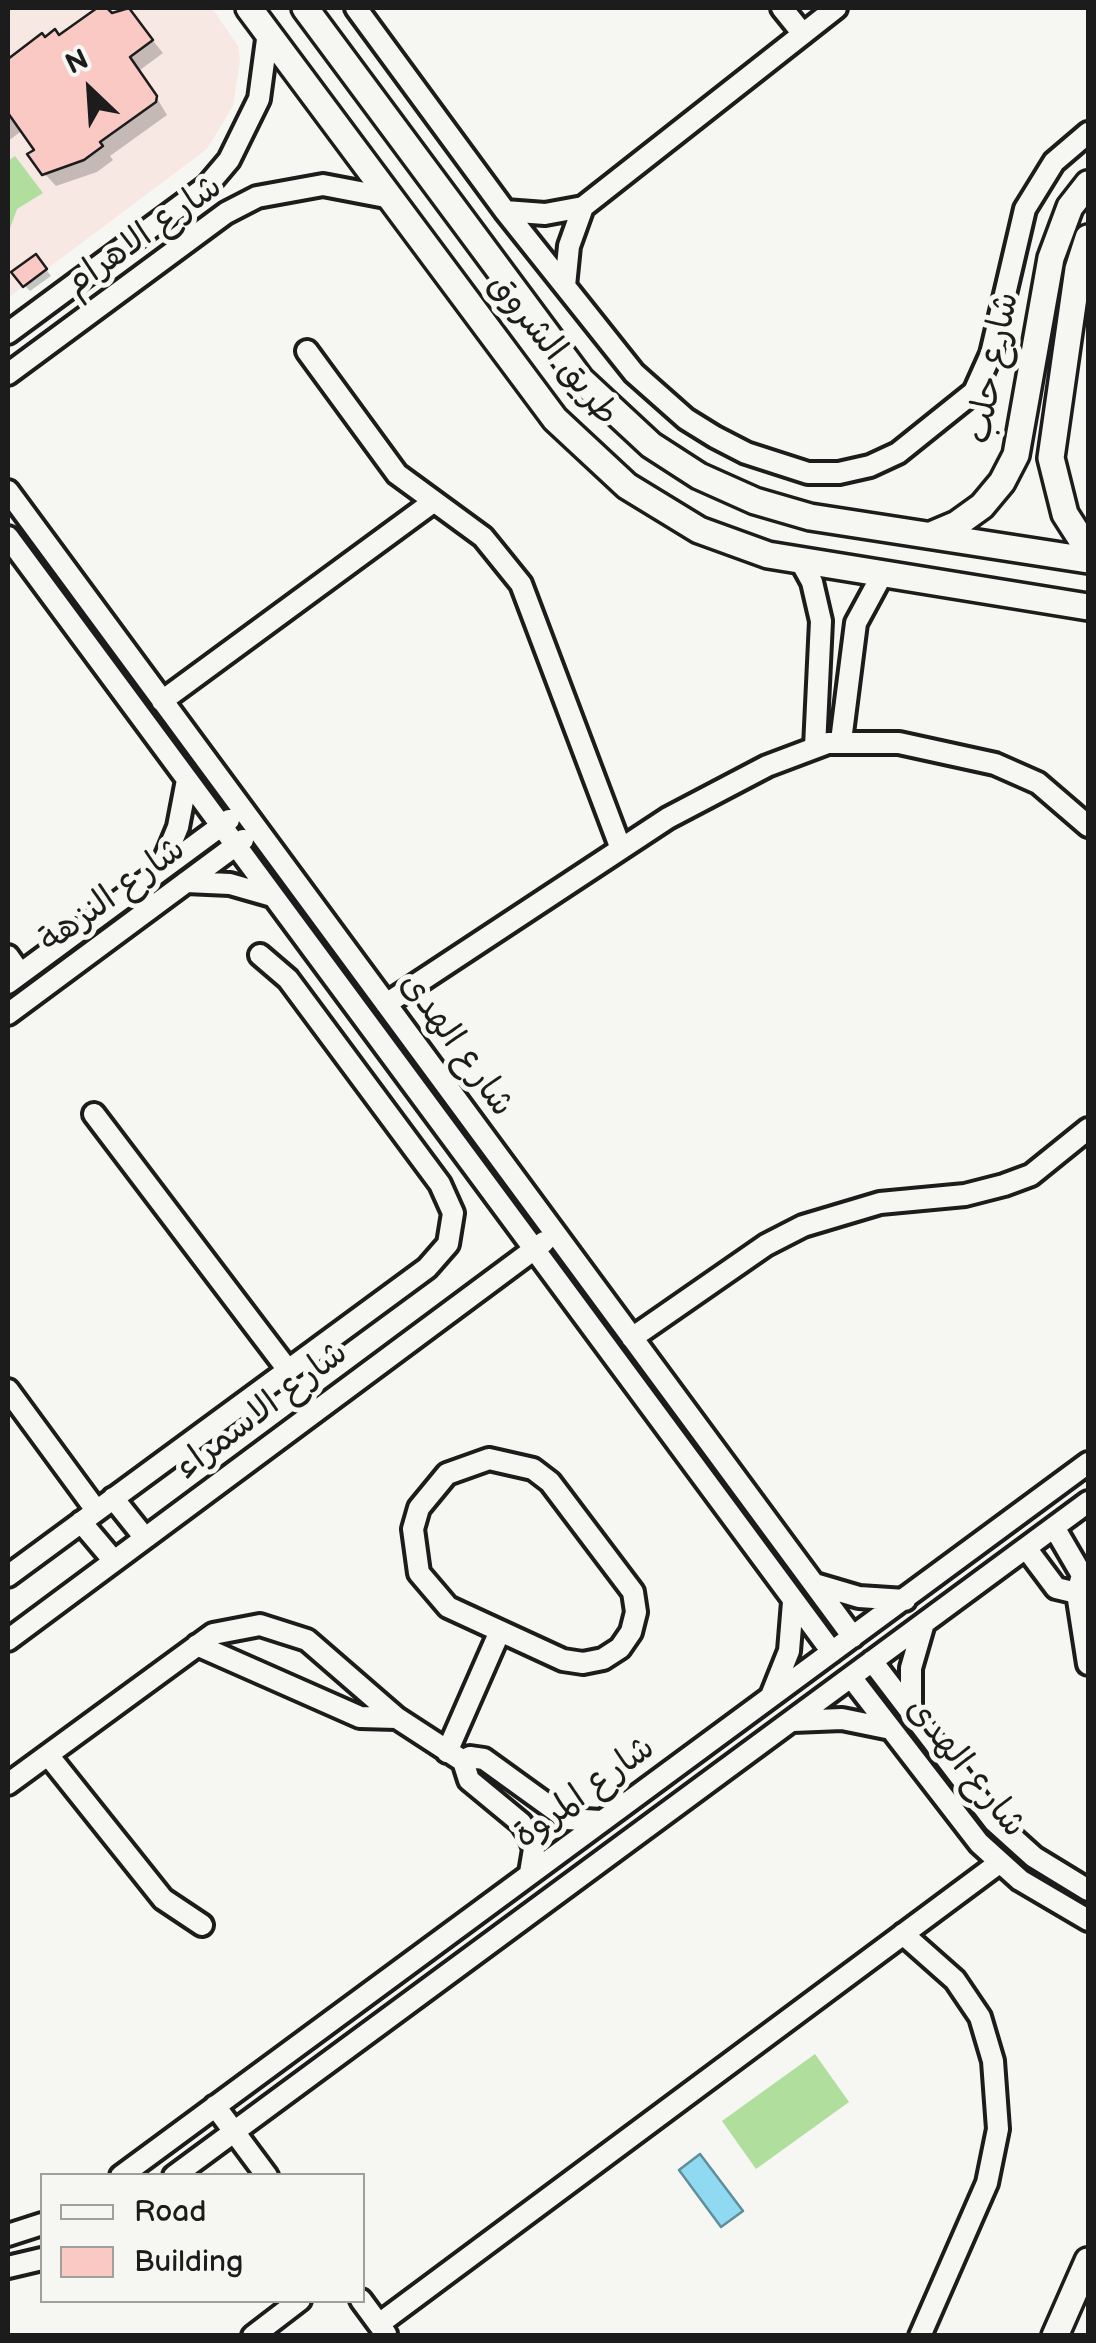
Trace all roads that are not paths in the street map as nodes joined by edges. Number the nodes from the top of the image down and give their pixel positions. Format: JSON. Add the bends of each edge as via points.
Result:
{"nodes":[{"id":1,"x":250,"y":8,"type":"edge"},
{"id":2,"x":305,"y":8,"type":"edge"},
{"id":3,"x":356,"y":8,"type":"edge"},
{"id":4,"x":782,"y":8,"type":"edge"},
{"id":5,"x":836,"y":8,"type":"edge"},
{"id":6,"x":268,"y":32,"type":"junction"},
{"id":7,"x":803,"y":34,"type":"junction"},
{"id":8,"x":1088,"y":132,"type":"edge"},
{"id":9,"x":1088,"y":184,"type":"edge"},
{"id":10,"x":207,"y":186,"type":"junction"},
{"id":11,"x":391,"y":198,"type":"junction"},
{"id":12,"x":583,"y":208,"type":"junction"},
{"id":13,"x":506,"y":211,"type":"junction"},
{"id":14,"x":226,"y":212,"type":"junction"},
{"id":15,"x":1088,"y":238,"type":"edge"},
{"id":16,"x":503,"y":275,"type":"junction"},
{"id":17,"x":565,"y":286,"type":"junction"},
{"id":18,"x":468,"y":302,"type":"junction"},
{"id":19,"x":8,"y":333,"type":"edge"},
{"id":20,"x":307,"y":350,"type":"dead end"},
{"id":21,"x":8,"y":374,"type":"edge"},
{"id":22,"x":1023,"y":425,"type":"junction"},
{"id":23,"x":1052,"y":428,"type":"junction"},
{"id":24,"x":8,"y":491,"type":"edge"},
{"id":25,"x":433,"y":502,"type":"junction"},
{"id":26,"x":928,"y":536,"type":"junction"},
{"id":27,"x":8,"y":537,"type":"edge"},
{"id":28,"x":1088,"y":550,"type":"edge"},
{"id":29,"x":1088,"y":560,"type":"edge"},
{"id":30,"x":801,"y":562,"type":"junction"},
{"id":31,"x":882,"y":575,"type":"junction"},
{"id":32,"x":1088,"y":607,"type":"edge"},
{"id":33,"x":162,"y":701,"type":"junction"},
{"id":34,"x":841,"y":741,"type":"junction"},
{"id":35,"x":815,"y":746,"type":"junction"},
{"id":36,"x":186,"y":780,"type":"junction"},
{"id":37,"x":243,"y":810,"type":"junction"},
{"id":38,"x":221,"y":826,"type":"junction"},
{"id":39,"x":1088,"y":826,"type":"edge"},
{"id":40,"x":257,"y":830,"type":"junction"},
{"id":41,"x":235,"y":846,"type":"junction"},
{"id":42,"x":621,"y":849,"type":"junction"},
{"id":43,"x":159,"y":871,"type":"junction"},
{"id":44,"x":186,"y":882,"type":"junction"},
{"id":45,"x":272,"y":896,"type":"junction"},
{"id":46,"x":260,"y":955,"type":"dead end"},
{"id":47,"x":12,"y":971,"type":"edge"},
{"id":48,"x":386,"y":1004,"type":"junction"},
{"id":49,"x":8,"y":1014,"type":"edge"},
{"id":50,"x":94,"y":1114,"type":"dead end"},
{"id":51,"x":1088,"y":1129,"type":"edge"},
{"id":52,"x":555,"y":1234,"type":"junction"},
{"id":53,"x":534,"y":1250,"type":"junction"},
{"id":54,"x":632,"y":1338,"type":"junction"},
{"id":55,"x":288,"y":1370,"type":"junction"},
{"id":56,"x":8,"y":1390,"type":"edge"},
{"id":57,"x":1088,"y":1463,"type":"edge"},
{"id":58,"x":1088,"y":1502,"type":"edge"},
{"id":59,"x":97,"y":1510,"type":"junction"},
{"id":60,"x":1054,"y":1527,"type":"junction"},
{"id":61,"x":145,"y":1538,"type":"junction"},
{"id":62,"x":1026,"y":1548,"type":"junction"},
{"id":63,"x":114,"y":1561,"type":"junction"},
{"id":64,"x":8,"y":1576,"type":"edge"},
{"id":65,"x":814,"y":1584,"type":"junction"},
{"id":66,"x":1077,"y":1593,"type":"junction"},
{"id":67,"x":905,"y":1600,"type":"junction"},
{"id":68,"x":794,"y":1602,"type":"junction"},
{"id":69,"x":924,"y":1623,"type":"junction"},
{"id":70,"x":500,"y":1631,"type":"junction"},
{"id":71,"x":854,"y":1637,"type":"junction"},
{"id":72,"x":8,"y":1640,"type":"edge"},
{"id":73,"x":197,"y":1644,"type":"junction"},
{"id":74,"x":832,"y":1652,"type":"junction"},
{"id":75,"x":872,"y":1662,"type":"junction"},
{"id":76,"x":1088,"y":1664,"type":"edge"},
{"id":77,"x":851,"y":1677,"type":"junction"},
{"id":78,"x":770,"y":1698,"type":"junction"},
{"id":79,"x":911,"y":1714,"type":"junction"},
{"id":80,"x":397,"y":1718,"type":"junction"},
{"id":81,"x":791,"y":1722,"type":"junction"},
{"id":82,"x":891,"y":1729,"type":"junction"},
{"id":83,"x":48,"y":1755,"type":"junction"},
{"id":84,"x":455,"y":1757,"type":"junction"},
{"id":85,"x":8,"y":1784,"type":"edge"},
{"id":86,"x":600,"y":1821,"type":"junction"},
{"id":87,"x":999,"y":1863,"type":"junction"},
{"id":88,"x":530,"y":1873,"type":"junction"},
{"id":89,"x":1088,"y":1890,"type":"edge"},
{"id":90,"x":1088,"y":1920,"type":"edge"},
{"id":91,"x":202,"y":1925,"type":"dead end"},
{"id":92,"x":903,"y":1934,"type":"junction"},
{"id":93,"x":215,"y":2106,"type":"junction"},
{"id":94,"x":234,"y":2131,"type":"junction"},
{"id":95,"x":125,"y":2173,"type":"edge"},
{"id":96,"x":178,"y":2173,"type":"edge"},
{"id":97,"x":265,"y":2173,"type":"edge"},
{"id":98,"x":40,"y":2225,"type":"edge"},
{"id":99,"x":8,"y":2235,"type":"edge"},
{"id":100,"x":40,"y":2260,"type":"edge"},
{"id":101,"x":1088,"y":2261,"type":"edge"},
{"id":102,"x":8,"y":2268,"type":"edge"},
{"id":103,"x":296,"y":2303,"type":"edge"},
{"id":104,"x":363,"y":2303,"type":"edge"},
{"id":105,"x":383,"y":2330,"type":"edge"},
{"id":106,"x":253,"y":2336,"type":"edge"},
{"id":107,"x":920,"y":2336,"type":"edge"},
{"id":108,"x":1055,"y":2336,"type":"edge"}],
"edges":[{"from":1,"to":6,"type":"street","name":"طريق الشروق"},
{"from":2,"to":16,"type":"street","name":"طريق الشروق"},
{"from":3,"to":13,"type":"street"},
{"from":4,"to":7,"type":"street"},
{"from":5,"to":7,"type":"street"},
{"from":6,"to":10,"type":"street","name":"شارع الاهرام","via":[[253,115]]},
{"from":6,"to":11,"type":"street","name":"طريق الشروق"},
{"from":7,"to":12,"type":"street"},
{"from":8,"to":17,"type":"street","via":[[1054,162],[1024,208],[992,354],[974,392],[870,466],[808,473],[715,437],[634,374]]},
{"from":9,"to":22,"type":"street","name":"شارع حلب","via":[[1058,232]]},
{"from":10,"to":14,"type":"street"},
{"from":10,"to":19,"type":"street","name":"شارع الاهرام"},
{"from":11,"to":14,"type":"street","name":"شارع الاهرام","via":[[324,185],[256,197]]},
{"from":11,"to":18,"type":"street","name":"طريق الشروق"},
{"from":12,"to":13,"type":"street"},
{"from":12,"to":17,"type":"street","via":[[569,246]]},
{"from":13,"to":17,"type":"street"},
{"from":14,"to":21,"type":"street","name":"شارع الاهرام"},
{"from":15,"to":23,"type":"street","name":"شارع حلب"},
{"from":16,"to":18,"type":"street"},
{"from":16,"to":26,"type":"street","name":"طريق الشروق","via":[[610,410],[699,476],[810,517]]},
{"from":18,"to":30,"type":"street","name":"طريق الشروق","via":[[555,418],[606,471],[699,530]]},
{"from":20,"to":25,"type":"street","via":[[397,474]]},
{"from":22,"to":23,"type":"street"},
{"from":22,"to":26,"type":"street","name":"شارع حلب","via":[[1002,482],[982,506]]},
{"from":23,"to":28,"type":"street","name":"شارع حلب","via":[[1056,486]]},
{"from":24,"to":33,"type":"street","name":"شارع الهدى"},
{"from":25,"to":33,"type":"street"},
{"from":25,"to":42,"type":"street","via":[[483,537],[521,584]]},
{"from":26,"to":29,"type":"street","name":"طريق الشروق"},
{"from":27,"to":36,"type":"street","name":"شارع الهدى"},
{"from":30,"to":31,"type":"street","name":"طريق الشروق"},
{"from":30,"to":35,"type":"street","via":[[820,621]]},
{"from":31,"to":32,"type":"street","name":"طريق الشروق"},
{"from":31,"to":34,"type":"street","via":[[856,623]]},
{"from":33,"to":37,"type":"street","name":"شارع الهدى"},
{"from":34,"to":35,"type":"street"},
{"from":34,"to":39,"type":"street","via":[[900,743],[995,764],[1038,784]]},
{"from":35,"to":42,"type":"street","via":[[717,790]]},
{"from":36,"to":38,"type":"street","name":"شارع الهدى"},
{"from":36,"to":43,"type":"street","via":[[178,827]]},
{"from":37,"to":38,"type":"street","name":"شارع النزهة"},
{"from":37,"to":40,"type":"street","name":"شارع الهدى"},
{"from":38,"to":41,"type":"street","name":"شارع الهدى"},
{"from":38,"to":43,"type":"street","name":"شارع النزهة"},
{"from":40,"to":41,"type":"street","name":"شارع النزهة"},
{"from":40,"to":48,"type":"street","name":"شارع الهدى"},
{"from":41,"to":44,"type":"street","name":"شارع النزهة"},
{"from":41,"to":45,"type":"street","name":"شارع الهدى"},
{"from":42,"to":48,"type":"street"},
{"from":43,"to":47,"type":"street","name":"شارع النزهة"},
{"from":44,"to":45,"type":"street","via":[[230,884]]},
{"from":44,"to":49,"type":"street","name":"شارع النزهة"},
{"from":45,"to":53,"type":"street","name":"شارع الهدى"},
{"from":46,"to":55,"type":"street","via":[[288,979],[440,1184],[452,1213],[439,1257]]},
{"from":48,"to":52,"type":"street","name":"شارع الهدى"},
{"from":50,"to":55,"type":"street"},
{"from":51,"to":54,"type":"street","via":[[1031,1174],[1004,1185],[880,1204],[802,1226]]},
{"from":52,"to":53,"type":"street","name":"شارع الاسمراء"},
{"from":52,"to":54,"type":"street","name":"شارع الهدى"},
{"from":53,"to":61,"type":"street","name":"شارع الاسمراء"},
{"from":53,"to":68,"type":"street","name":"شارع الهدى"},
{"from":54,"to":65,"type":"street","name":"شارع الهدى"},
{"from":55,"to":59,"type":"street"},
{"from":56,"to":59,"type":"street"},
{"from":57,"to":67,"type":"street","name":"شارع المروة"},
{"from":58,"to":60,"type":"street","name":"شارع المروة"},
{"from":59,"to":61,"type":"street"},
{"from":59,"to":63,"type":"street"},
{"from":59,"to":64,"type":"street"},
{"from":60,"to":62,"type":"street","name":"شارع المروة"},
{"from":60,"to":66,"type":"street","via":[[1082,1576]]},
{"from":61,"to":63,"type":"street","name":"شارع الاسمراء"},
{"from":62,"to":66,"type":"street","via":[[1056,1588]]},
{"from":62,"to":69,"type":"street","name":"شارع المروة"},
{"from":63,"to":72,"type":"street","name":"شارع الاسمراء"},
{"from":65,"to":67,"type":"street","via":[[859,1597]]},
{"from":65,"to":71,"type":"street","name":"شارع الهدى"},
{"from":66,"to":76,"type":"street"},
{"from":67,"to":71,"type":"street","name":"شارع المروة"},
{"from":68,"to":74,"type":"street","name":"شارع الهدى"},
{"from":68,"to":78,"type":"street","via":[[789,1651]]},
{"from":69,"to":75,"type":"street","name":"شارع المروة"},
{"from":69,"to":79,"type":"street","via":[[911,1668]]},
{"from":70,"to":70,"type":"street","via":[[448,1607],[419,1573],[413,1552],[419,1508],[431,1489],[448,1474],[490,1459],[522,1465],[550,1482],[623,1575],[636,1612],[620,1648],[583,1663]]},
{"from":70,"to":84,"type":"street"},
{"from":71,"to":74,"type":"street","name":"شارع المروة"},
{"from":73,"to":80,"type":"street","via":[[360,1717]]},
{"from":73,"to":80,"type":"street","via":[[236,1627],[284,1630],[316,1648]]},
{"from":73,"to":83,"type":"street"},
{"from":74,"to":78,"type":"street","name":"شارع المروة"},
{"from":75,"to":77,"type":"street","name":"شارع المروة"},
{"from":75,"to":79,"type":"street","name":"شارع الهدى"},
{"from":77,"to":81,"type":"street","name":"شارع المروة"},
{"from":77,"to":82,"type":"street","name":"شارع الهدى"},
{"from":78,"to":86,"type":"street","name":"شارع المروة"},
{"from":79,"to":89,"type":"street","name":"شارع الهدى","via":[[994,1821],[1034,1857]]},
{"from":80,"to":84,"type":"street"},
{"from":81,"to":82,"type":"street","via":[[842,1719]]},
{"from":81,"to":94,"type":"street","name":"شارع المروة"},
{"from":82,"to":87,"type":"street","name":"شارع الهدى"},
{"from":83,"to":85,"type":"street"},
{"from":83,"to":91,"type":"street","via":[[163,1899]]},
{"from":84,"to":86,"type":"street","via":[[484,1758],[567,1819]]},
{"from":84,"to":88,"type":"street","via":[[470,1780],[530,1835]]},
{"from":86,"to":88,"type":"street","name":"شارع المروة"},
{"from":87,"to":90,"type":"street","name":"شارع الهدى"},
{"from":87,"to":92,"type":"street"},
{"from":88,"to":93,"type":"street","name":"شارع المروة"},
{"from":92,"to":105,"type":"street"},
{"from":92,"to":107,"type":"street","via":[[955,1980],[980,2018],[993,2060],[998,2129],[987,2184]]},
{"from":93,"to":94,"type":"street"},
{"from":93,"to":95,"type":"street","name":"شارع المروة"},
{"from":94,"to":96,"type":"street","name":"شارع المروة"},
{"from":94,"to":97,"type":"street"},
{"from":98,"to":99,"type":"street"},
{"from":100,"to":102,"type":"street"},
{"from":101,"to":108,"type":"street"},
{"from":103,"to":106,"type":"street"},
{"from":104,"to":105,"type":"street"}]}
